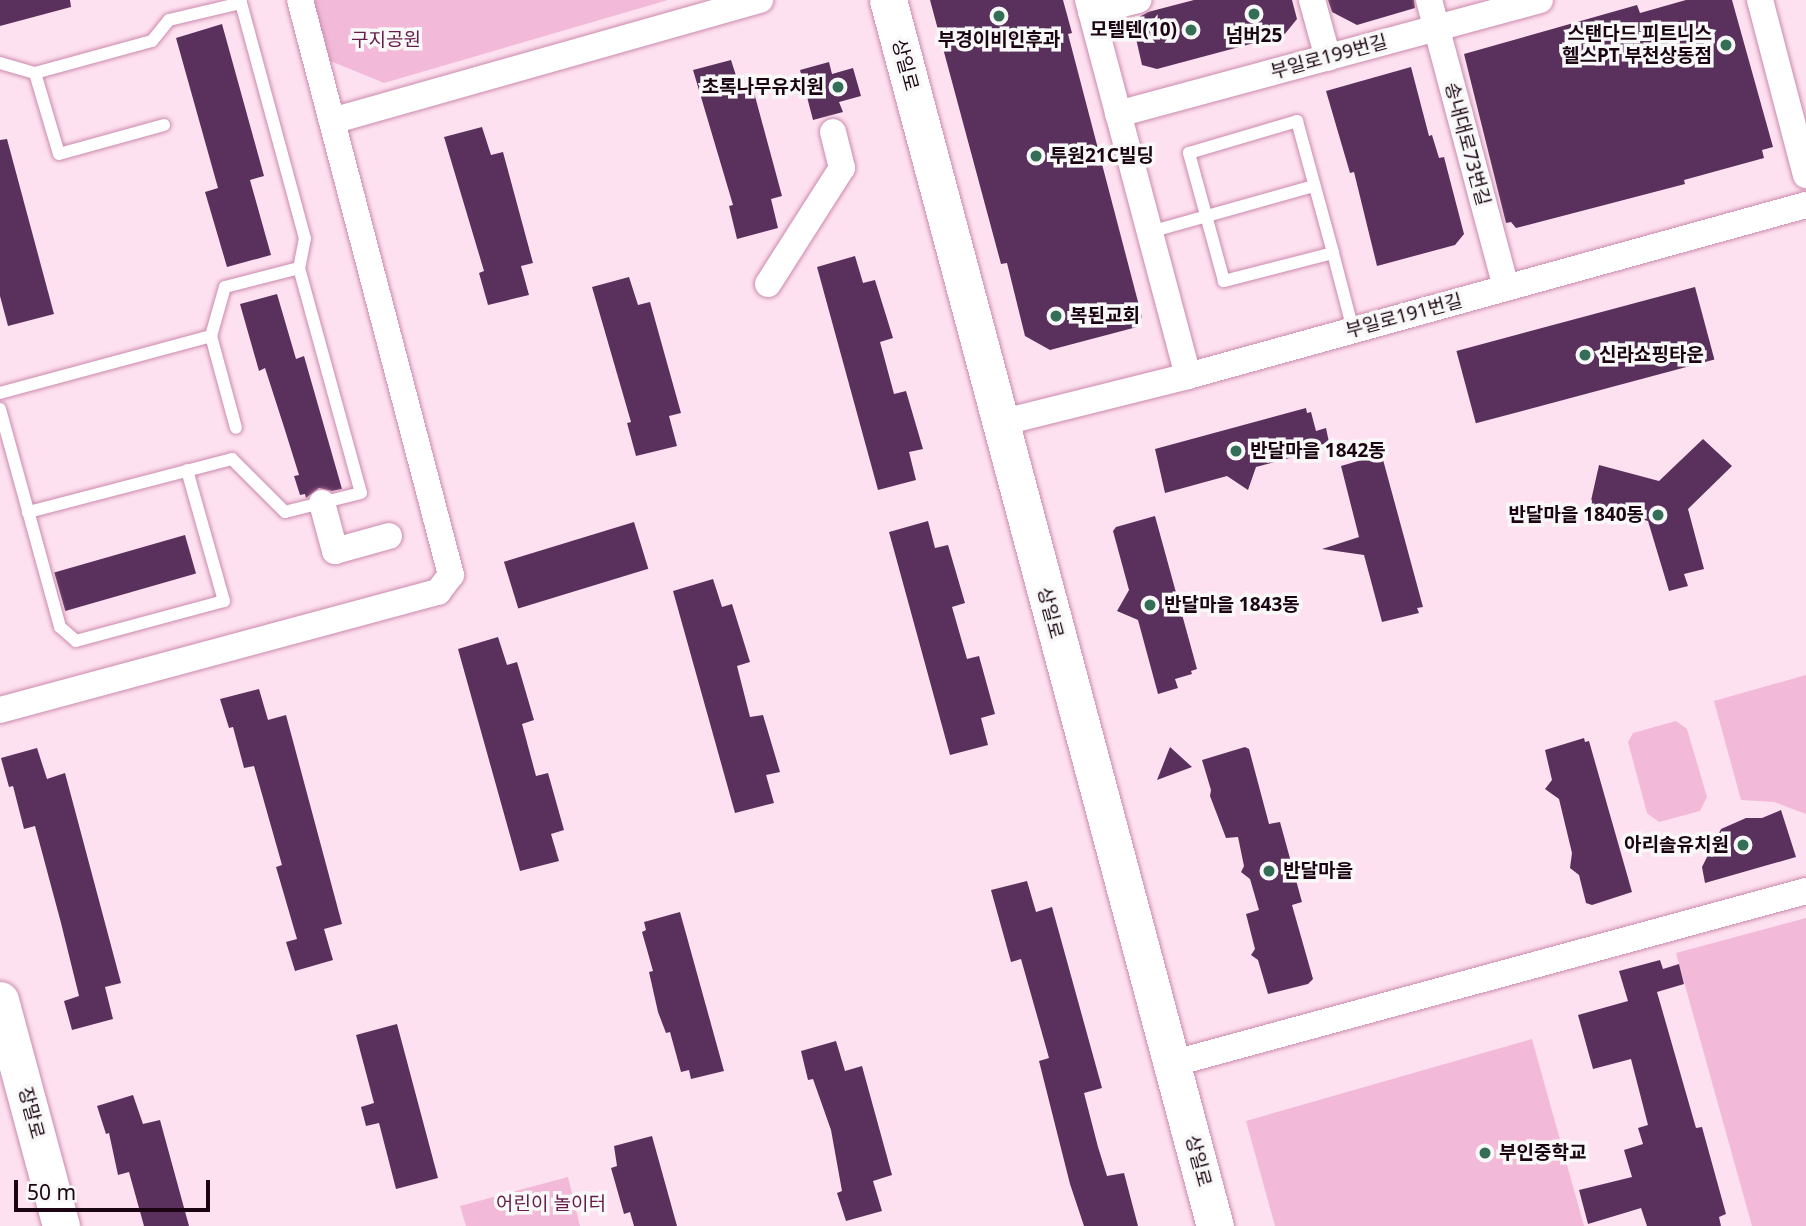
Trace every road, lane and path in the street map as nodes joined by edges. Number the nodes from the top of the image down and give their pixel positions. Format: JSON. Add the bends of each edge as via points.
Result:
{"nodes":[{"id":1,"x":300,"y":0,"type":"edge"},
{"id":2,"x":760,"y":0,"type":"edge"},
{"id":3,"x":888,"y":0,"type":"edge"},
{"id":4,"x":1138,"y":0,"type":"edge"},
{"id":5,"x":1312,"y":0,"type":"edge"},
{"id":6,"x":1429,"y":0,"type":"edge"},
{"id":7,"x":1536,"y":0,"type":"edge"},
{"id":8,"x":1760,"y":0,"type":"edge"},
{"id":9,"x":1090,"y":6,"type":"edge"},
{"id":10,"x":1436,"y":28,"type":"junction"},
{"id":11,"x":1328,"y":58,"type":"junction"},
{"id":12,"x":0,"y":63,"type":"edge"},
{"id":13,"x":35,"y":73,"type":"junction"},
{"id":14,"x":1118,"y":114,"type":"junction"},
{"id":15,"x":332,"y":121,"type":"junction"},
{"id":16,"x":164,"y":125,"type":"dead end"},
{"id":17,"x":833,"y":132,"type":"dead end"},
{"id":18,"x":1806,"y":175,"type":"edge"},
{"id":19,"x":1314,"y":186,"type":"junction"},
{"id":20,"x":1806,"y":205,"type":"edge"},
{"id":21,"x":1206,"y":216,"type":"junction"},
{"id":22,"x":1150,"y":232,"type":"junction"},
{"id":23,"x":1333,"y":253,"type":"junction"},
{"id":24,"x":299,"y":268,"type":"junction"},
{"id":25,"x":768,"y":284,"type":"dead end"},
{"id":26,"x":1506,"y":288,"type":"junction"},
{"id":27,"x":1353,"y":330,"type":"junction"},
{"id":28,"x":211,"y":336,"type":"junction"},
{"id":29,"x":1188,"y":376,"type":"junction"},
{"id":30,"x":0,"y":393,"type":"edge"},
{"id":31,"x":0,"y":409,"type":"edge"},
{"id":32,"x":1000,"y":422,"type":"junction"},
{"id":33,"x":236,"y":428,"type":"dead end"},
{"id":34,"x":187,"y":470,"type":"junction"},
{"id":35,"x":323,"y":503,"type":"junction"},
{"id":36,"x":28,"y":512,"type":"junction"},
{"id":37,"x":389,"y":536,"type":"dead end"},
{"id":38,"x":0,"y":710,"type":"edge"},
{"id":39,"x":1806,"y":891,"type":"edge"},
{"id":40,"x":0,"y":1000,"type":"edge"},
{"id":41,"x":1171,"y":1064,"type":"junction"},
{"id":42,"x":61,"y":1226,"type":"edge"},
{"id":43,"x":1215,"y":1226,"type":"edge"}],
"edges":[{"from":1,"to":15,"type":"street"},
{"from":2,"to":15,"type":"street"},
{"from":3,"to":32,"type":"street","name":"상일로"},
{"from":4,"to":9,"type":"street"},
{"from":5,"to":11,"type":"street"},
{"from":6,"to":10,"type":"street","name":"송내대로73번길"},
{"from":7,"to":10,"type":"street","name":"부일로199번길"},
{"from":8,"to":18,"type":"street"},
{"from":9,"to":14,"type":"street"},
{"from":10,"to":11,"type":"street","name":"부일로199번길"},
{"from":10,"to":26,"type":"street","name":"송내대로73번길"},
{"from":11,"to":14,"type":"street","name":"부일로199번길"},
{"from":12,"to":13,"type":"lane"},
{"from":13,"to":16,"type":"lane","via":[[59,154]]},
{"from":13,"to":24,"type":"lane","via":[[152,41],[169,20],[241,3],[306,238]]},
{"from":14,"to":22,"type":"street"},
{"from":15,"to":38,"type":"street","via":[[451,575],[438,592]]},
{"from":17,"to":25,"type":"street","via":[[842,168]]},
{"from":19,"to":21,"type":"lane"},
{"from":19,"to":21,"type":"lane","via":[[1297,121],[1189,153]]},
{"from":19,"to":23,"type":"lane"},
{"from":20,"to":26,"type":"street","name":"부일로191번길"},
{"from":21,"to":22,"type":"lane"},
{"from":21,"to":23,"type":"lane","via":[[1224,281]]},
{"from":22,"to":29,"type":"street"},
{"from":23,"to":27,"type":"lane"},
{"from":24,"to":28,"type":"lane","via":[[225,287]]},
{"from":24,"to":35,"type":"lane","via":[[361,493]]},
{"from":26,"to":27,"type":"street","name":"부일로191번길"},
{"from":27,"to":29,"type":"street","name":"부일로191번길"},
{"from":28,"to":30,"type":"lane"},
{"from":28,"to":33,"type":"lane"},
{"from":29,"to":32,"type":"street","name":"부일로191번길"},
{"from":31,"to":36,"type":"lane"},
{"from":32,"to":41,"type":"street","name":"상일로"},
{"from":34,"to":35,"type":"lane","via":[[232,459],[285,512]]},
{"from":34,"to":36,"type":"lane"},
{"from":34,"to":36,"type":"lane","via":[[224,601],[76,641],[60,627]]},
{"from":35,"to":37,"type":"street","via":[[335,551]]},
{"from":39,"to":41,"type":"street"},
{"from":40,"to":42,"type":"street","name":"장말로"},
{"from":41,"to":43,"type":"street","name":"상일로"}]}
